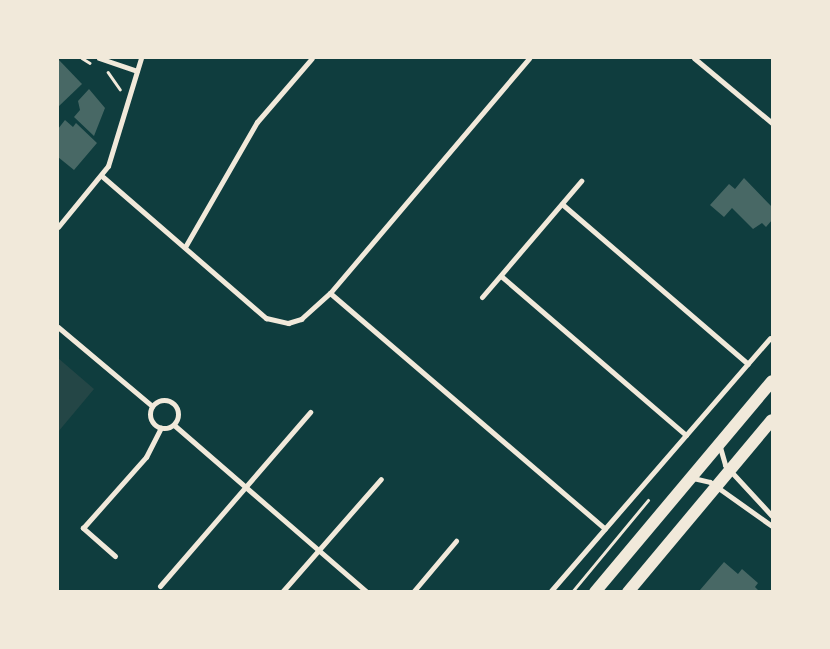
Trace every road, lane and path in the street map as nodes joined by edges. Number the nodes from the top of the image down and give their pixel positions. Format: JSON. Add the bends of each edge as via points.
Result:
{"nodes":[{"id":1,"x":82,"y":58,"type":"edge"},
{"id":2,"x":99,"y":58,"type":"edge"},
{"id":3,"x":141,"y":58,"type":"edge"},
{"id":4,"x":312,"y":58,"type":"edge"},
{"id":5,"x":529,"y":58,"type":"edge"},
{"id":6,"x":694,"y":58,"type":"edge"},
{"id":7,"x":94,"y":65,"type":"dead end"},
{"id":8,"x":100,"y":69,"type":"dead end"},
{"id":9,"x":137,"y":71,"type":"junction"},
{"id":10,"x":128,"y":106,"type":"junction"},
{"id":11,"x":772,"y":123,"type":"edge"},
{"id":12,"x":103,"y":177,"type":"junction"},
{"id":13,"x":581,"y":182,"type":"dead end"},
{"id":14,"x":562,"y":204,"type":"junction"},
{"id":15,"x":58,"y":227,"type":"edge"},
{"id":16,"x":185,"y":247,"type":"junction"},
{"id":17,"x":501,"y":276,"type":"junction"},
{"id":18,"x":330,"y":293,"type":"junction"},
{"id":19,"x":482,"y":297,"type":"dead end"},
{"id":20,"x":58,"y":327,"type":"edge"},
{"id":21,"x":770,"y":338,"type":"dead end"},
{"id":22,"x":748,"y":364,"type":"junction"},
{"id":23,"x":772,"y":382,"type":"edge"},
{"id":24,"x":152,"y":406,"type":"junction"},
{"id":25,"x":310,"y":412,"type":"dead end"},
{"id":26,"x":772,"y":420,"type":"edge"},
{"id":27,"x":174,"y":425,"type":"junction"},
{"id":28,"x":161,"y":428,"type":"junction"},
{"id":29,"x":686,"y":435,"type":"junction"},
{"id":30,"x":720,"y":444,"type":"junction"},
{"id":31,"x":730,"y":471,"type":"junction"},
{"id":32,"x":691,"y":478,"type":"junction"},
{"id":33,"x":381,"y":479,"type":"dead end"},
{"id":34,"x":246,"y":486,"type":"junction"},
{"id":35,"x":717,"y":486,"type":"junction"},
{"id":36,"x":648,"y":500,"type":"dead end"},
{"id":37,"x":772,"y":516,"type":"edge"},
{"id":38,"x":772,"y":526,"type":"edge"},
{"id":39,"x":605,"y":529,"type":"junction"},
{"id":40,"x":456,"y":541,"type":"dead end"},
{"id":41,"x":318,"y":550,"type":"junction"},
{"id":42,"x":115,"y":556,"type":"dead end"},
{"id":43,"x":160,"y":586,"type":"dead end"},
{"id":44,"x":282,"y":592,"type":"edge"},
{"id":45,"x":367,"y":592,"type":"edge"},
{"id":46,"x":413,"y":592,"type":"edge"},
{"id":47,"x":550,"y":592,"type":"edge"},
{"id":48,"x":572,"y":592,"type":"edge"},
{"id":49,"x":595,"y":592,"type":"edge"},
{"id":50,"x":628,"y":592,"type":"edge"}],
"edges":[{"from":1,"to":7,"type":"path"},
{"from":2,"to":9,"type":"street"},
{"from":3,"to":9,"type":"street"},
{"from":4,"to":16,"type":"street","via":[[257,122]]},
{"from":5,"to":18,"type":"street"},
{"from":6,"to":11,"type":"street"},
{"from":8,"to":10,"type":"path","via":[[118,82],[118,104]]},
{"from":9,"to":10,"type":"street"},
{"from":10,"to":12,"type":"street"},
{"from":12,"to":15,"type":"street"},
{"from":12,"to":16,"type":"street"},
{"from":13,"to":14,"type":"street"},
{"from":14,"to":17,"type":"street"},
{"from":14,"to":22,"type":"street"},
{"from":16,"to":18,"type":"street","via":[[266,318],[276,322],[301,319]]},
{"from":17,"to":19,"type":"street"},
{"from":17,"to":29,"type":"street"},
{"from":18,"to":39,"type":"street"},
{"from":20,"to":24,"type":"street"},
{"from":21,"to":22,"type":"street"},
{"from":22,"to":29,"type":"street"},
{"from":23,"to":30,"type":"main road"},
{"from":24,"to":27,"type":"street","via":[[158,401],[174,404],[178,416]]},
{"from":24,"to":28,"type":"street","via":[[150,418]]},
{"from":25,"to":34,"type":"street"},
{"from":26,"to":31,"type":"main road"},
{"from":27,"to":28,"type":"street"},
{"from":27,"to":34,"type":"street"},
{"from":28,"to":42,"type":"street","via":[[146,457],[83,528]]},
{"from":29,"to":39,"type":"street"},
{"from":30,"to":31,"type":"street"},
{"from":30,"to":32,"type":"main road"},
{"from":31,"to":35,"type":"main road"},
{"from":31,"to":37,"type":"street"},
{"from":32,"to":35,"type":"street"},
{"from":32,"to":49,"type":"main road"},
{"from":33,"to":41,"type":"street"},
{"from":34,"to":41,"type":"street"},
{"from":34,"to":43,"type":"street"},
{"from":35,"to":38,"type":"street"},
{"from":35,"to":50,"type":"main road"},
{"from":36,"to":48,"type":"path"},
{"from":39,"to":47,"type":"street"},
{"from":40,"to":46,"type":"street"},
{"from":41,"to":44,"type":"street"},
{"from":41,"to":45,"type":"street"}]}
